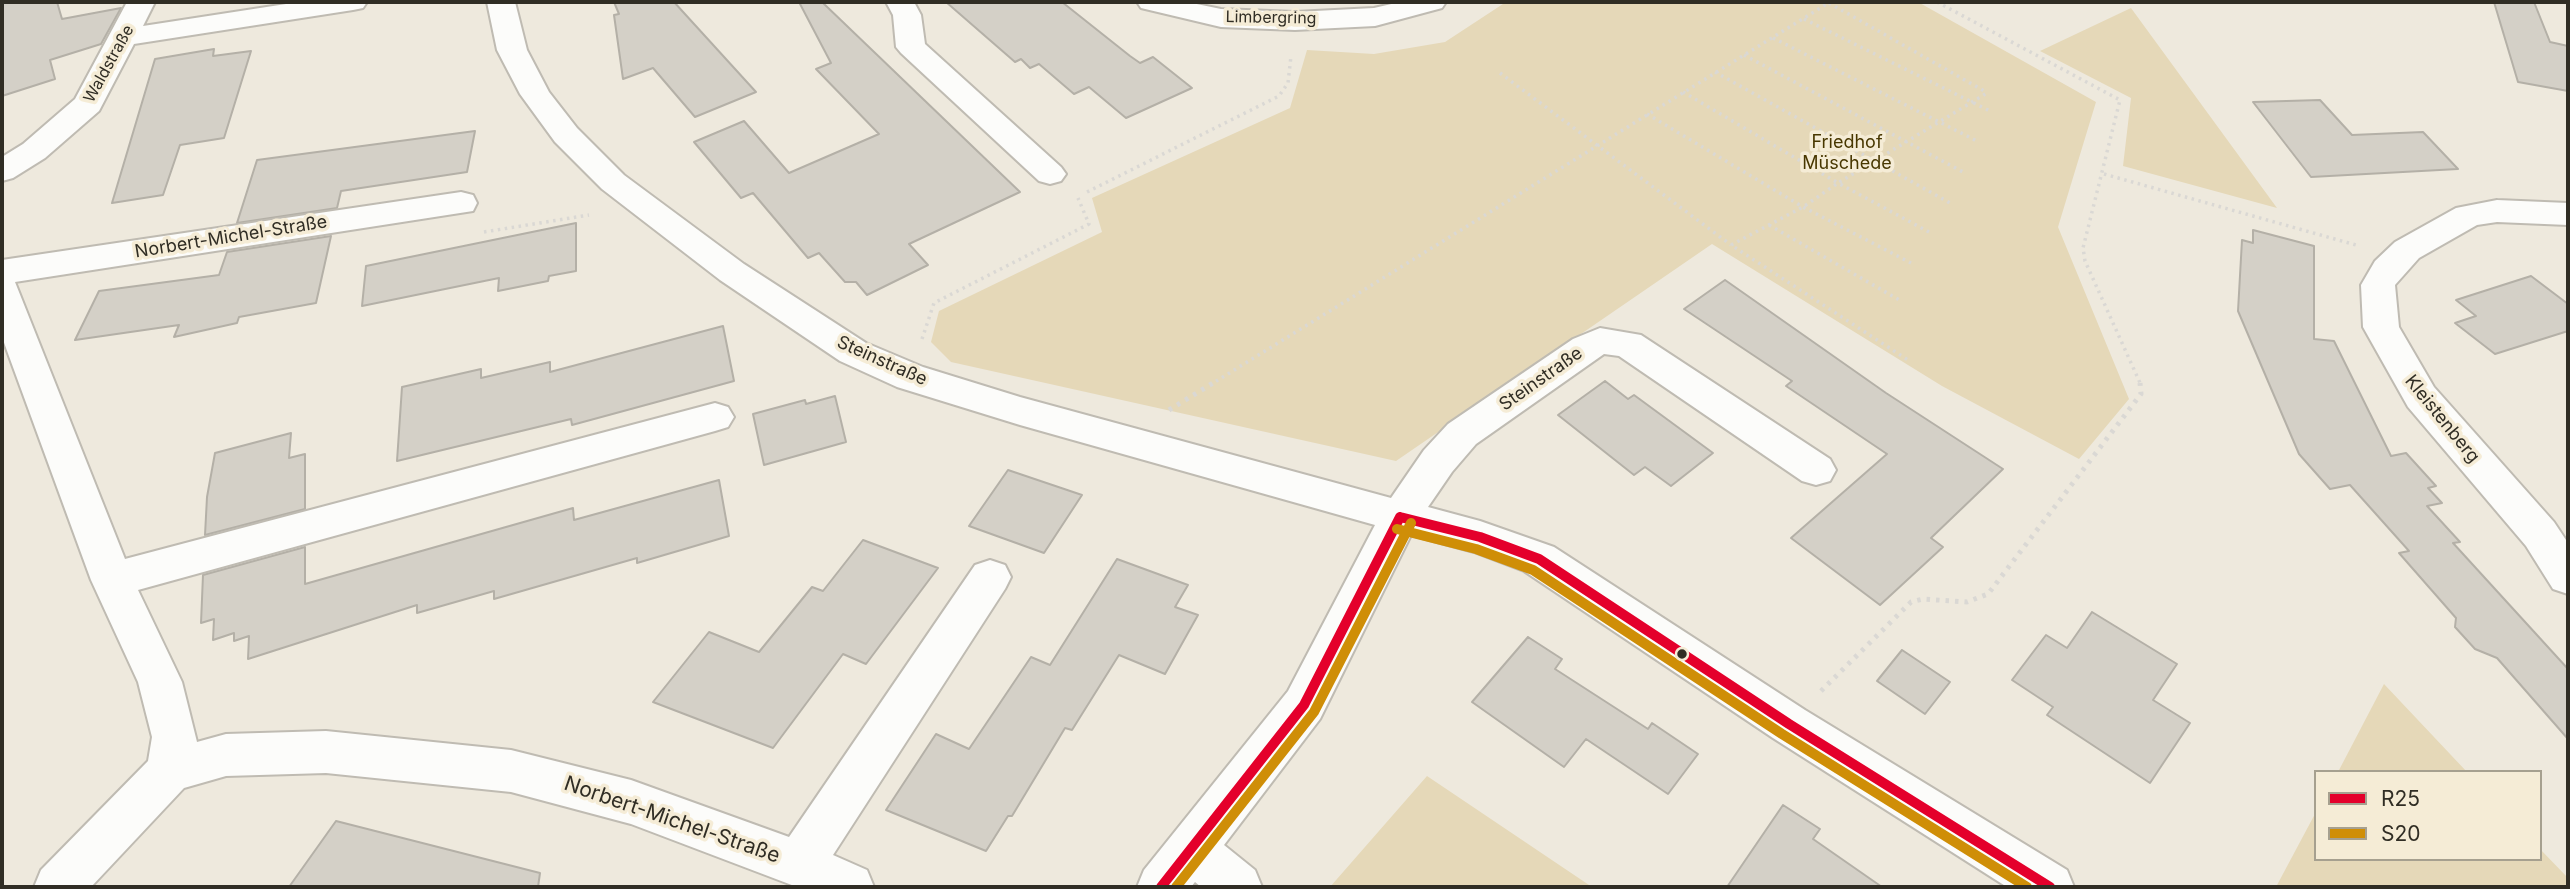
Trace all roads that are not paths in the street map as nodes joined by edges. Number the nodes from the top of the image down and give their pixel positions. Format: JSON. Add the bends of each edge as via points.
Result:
{"nodes":[{"id":1,"x":141,"y":2,"type":"edge"},
{"id":2,"x":353,"y":2,"type":"edge"},
{"id":3,"x":501,"y":2,"type":"edge"},
{"id":4,"x":900,"y":2,"type":"edge"},
{"id":5,"x":1152,"y":2,"type":"edge"},
{"id":6,"x":1432,"y":2,"type":"edge"},
{"id":7,"x":1384,"y":8,"type":"edge"},
{"id":8,"x":125,"y":37,"type":"junction"},
{"id":9,"x":2,"y":171,"type":"edge"},
{"id":10,"x":1050,"y":174,"type":"dead end"},
{"id":11,"x":461,"y":203,"type":"road end"},
{"id":12,"x":2568,"y":214,"type":"edge"},
{"id":13,"x":2,"y":272,"type":"edge"},
{"id":14,"x":2,"y":290,"type":"edge"},
{"id":15,"x":715,"y":416,"type":"dead end"},
{"id":16,"x":1816,"y":470,"type":"dead end"},
{"id":17,"x":1400,"y":517,"type":"junction"},
{"id":18,"x":990,"y":577,"type":"dead end"},
{"id":19,"x":2568,"y":577,"type":"edge"},
{"id":20,"x":111,"y":580,"type":"junction"},
{"id":21,"x":170,"y":771,"type":"junction"},
{"id":22,"x":1192,"y":849,"type":"junction"},
{"id":23,"x":799,"y":863,"type":"junction"},
{"id":24,"x":58,"y":887,"type":"edge"},
{"id":25,"x":850,"y":887,"type":"edge"},
{"id":26,"x":1161,"y":887,"type":"edge"},
{"id":27,"x":1238,"y":887,"type":"edge"},
{"id":28,"x":2050,"y":887,"type":"edge"}],
"edges":[{"from":1,"to":8,"type":"street","name":"Waldstraße"},
{"from":2,"to":8,"type":"street"},
{"from":3,"to":17,"type":"street","name":"Steinstraße","via":[[512,50],[535,94],[566,135],[613,182],[853,352],[910,377]]},
{"from":4,"to":10,"type":"street","via":[[907,15],[911,47]]},
{"from":5,"to":7,"type":"street","name":"Limbergring","via":[[1221,18],[1295,21]]},
{"from":6,"to":7,"type":"street","name":"Limbergring"},
{"from":8,"to":9,"type":"street","name":"Waldstraße","via":[[101,84],[75,117]]},
{"from":11,"to":13,"type":"street","name":"Norbert-Michel-Straße"},
{"from":12,"to":19,"type":"street","name":"Kleistenberg","via":[[2476,213],[2399,257],[2378,285],[2378,314],[2390,346],[2421,397],[2540,534]]},
{"from":14,"to":20,"type":"street"},
{"from":15,"to":20,"type":"street"},
{"from":16,"to":17,"type":"street","name":"Steinstraße","via":[[1628,344],[1601,341],[1462,434]]},
{"from":17,"to":22,"type":"street","via":[[1304,705]]},
{"from":17,"to":28,"type":"street","name":"Steinstraße","via":[[1480,537],[1539,559],[1788,724]]},
{"from":18,"to":23,"type":"street","name":"Norbert-Michel-Straße"},
{"from":20,"to":21,"type":"street","via":[[167,704],[175,737]]},
{"from":21,"to":23,"type":"street","name":"Norbert-Michel-Straße","via":[[226,755],[266,752],[326,752],[511,771],[631,802]]},
{"from":21,"to":24,"type":"street"},
{"from":22,"to":26,"type":"street"},
{"from":22,"to":27,"type":"street"},
{"from":23,"to":25,"type":"street","name":"Norbert-Michel-Straße"}]}
